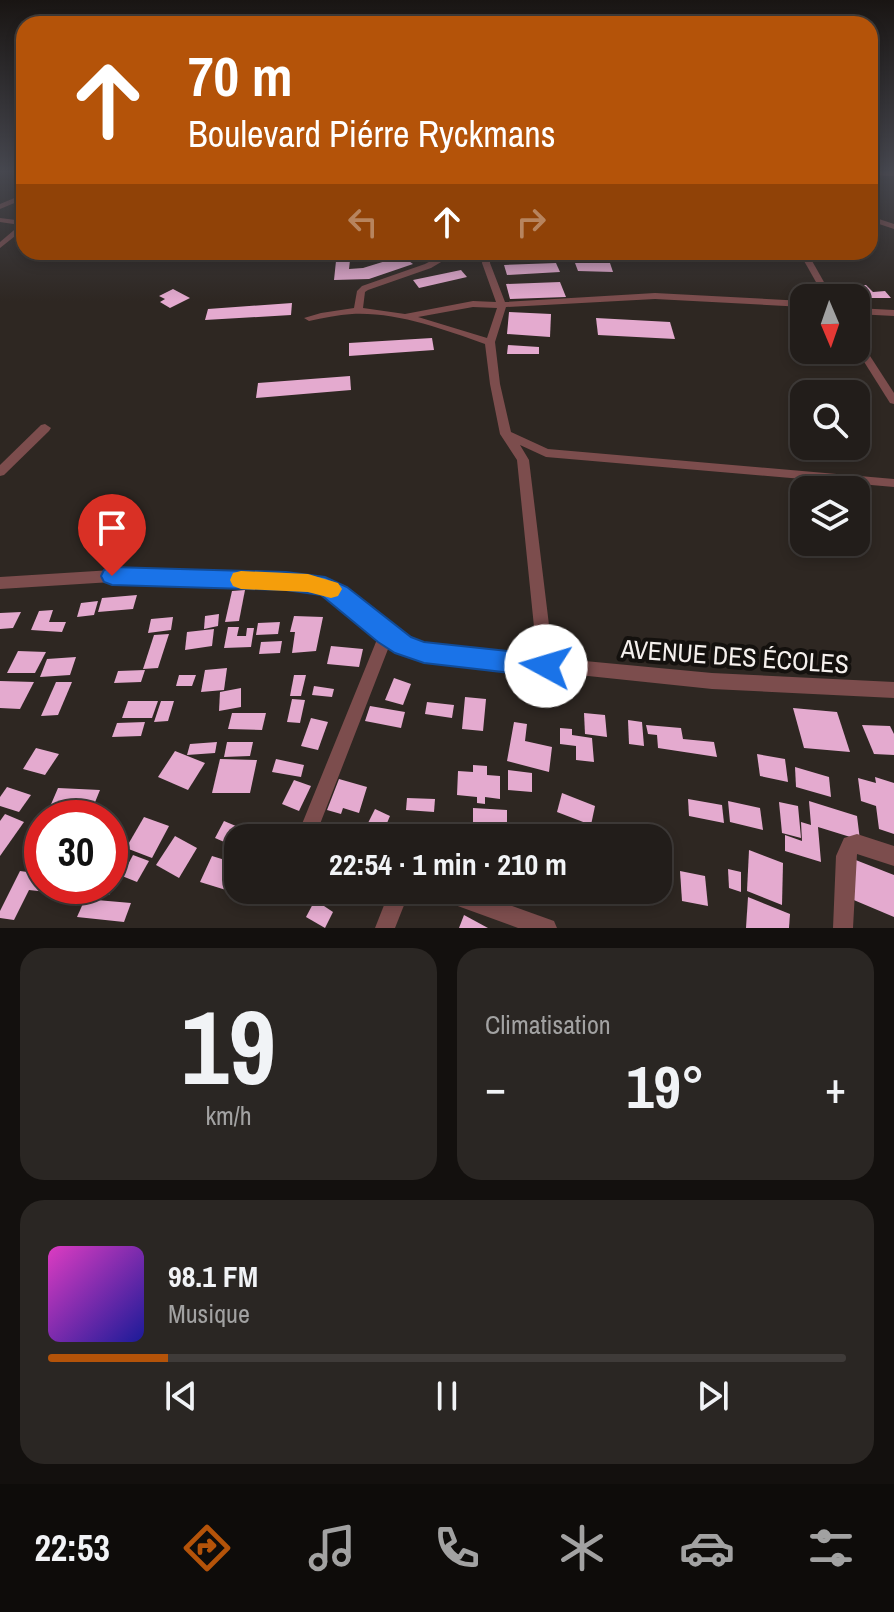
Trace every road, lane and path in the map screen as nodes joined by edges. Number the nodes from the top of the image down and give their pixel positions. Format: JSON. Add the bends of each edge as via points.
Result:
{"nodes":[{"id":1,"x":16,"y":231,"type":"edge"},
{"id":2,"x":0,"y":246,"type":"edge"},
{"id":3,"x":439,"y":260,"type":"edge"},
{"id":4,"x":487,"y":260,"type":"edge"},
{"id":5,"x":808,"y":260,"type":"edge"},
{"id":6,"x":821,"y":284,"type":"edge"},
{"id":7,"x":790,"y":303,"type":"edge"},
{"id":8,"x":502,"y":305,"type":"junction"},
{"id":9,"x":358,"y":311,"type":"junction"},
{"id":10,"x":870,"y":312,"type":"edge"},
{"id":11,"x":894,"y":313,"type":"edge"},
{"id":12,"x":401,"y":317,"type":"junction"},
{"id":13,"x":309,"y":318,"type":"dead end"},
{"id":14,"x":490,"y":342,"type":"junction"},
{"id":15,"x":870,"y":363,"type":"edge"},
{"id":16,"x":894,"y":401,"type":"edge"},
{"id":17,"x":45,"y":428,"type":"dead end"},
{"id":18,"x":506,"y":434,"type":"junction"},
{"id":19,"x":546,"y":453,"type":"junction"},
{"id":20,"x":523,"y":460,"type":"junction"},
{"id":21,"x":0,"y":472,"type":"edge"},
{"id":22,"x":894,"y":483,"type":"edge"},
{"id":23,"x":0,"y":583,"type":"edge"},
{"id":24,"x":386,"y":635,"type":"junction"},
{"id":25,"x":546,"y":666,"type":"junction"},
{"id":26,"x":894,"y":690,"type":"edge"},
{"id":27,"x":311,"y":824,"type":"edge"},
{"id":28,"x":894,"y":856,"type":"edge"},
{"id":29,"x":394,"y":904,"type":"edge"},
{"id":30,"x":479,"y":904,"type":"edge"},
{"id":31,"x":385,"y":928,"type":"edge"},
{"id":32,"x":547,"y":928,"type":"edge"},
{"id":33,"x":843,"y":928,"type":"edge"}],
"edges":[{"from":1,"to":2,"type":"street"},
{"from":3,"to":9,"type":"street","via":[[365,288]]},
{"from":4,"to":8,"type":"street"},
{"from":5,"to":6,"type":"street"},
{"from":7,"to":8,"type":"street","via":[[655,296]]},
{"from":8,"to":12,"type":"street","via":[[473,304]]},
{"from":8,"to":14,"type":"street"},
{"from":9,"to":12,"type":"street"},
{"from":9,"to":13,"type":"street"},
{"from":10,"to":11,"type":"street"},
{"from":12,"to":14,"type":"street"},
{"from":14,"to":18,"type":"street"},
{"from":15,"to":16,"type":"street"},
{"from":17,"to":21,"type":"street"},
{"from":18,"to":19,"type":"street"},
{"from":18,"to":20,"type":"street"},
{"from":19,"to":20,"type":"street"},
{"from":19,"to":22,"type":"street"},
{"from":20,"to":25,"type":"street"},
{"from":23,"to":24,"type":"street","name":"AVENUE DES ÉCOLES","via":[[112,576],[308,583],[339,594]]},
{"from":24,"to":25,"type":"street","name":"AVENUE DES ÉCOLES","via":[[424,652]]},
{"from":24,"to":27,"type":"street"},
{"from":25,"to":26,"type":"street","name":"AVENUE DES ÉCOLES"},
{"from":28,"to":33,"type":"street","via":[[851,845]]},
{"from":29,"to":31,"type":"street"},
{"from":30,"to":32,"type":"street"}]}
